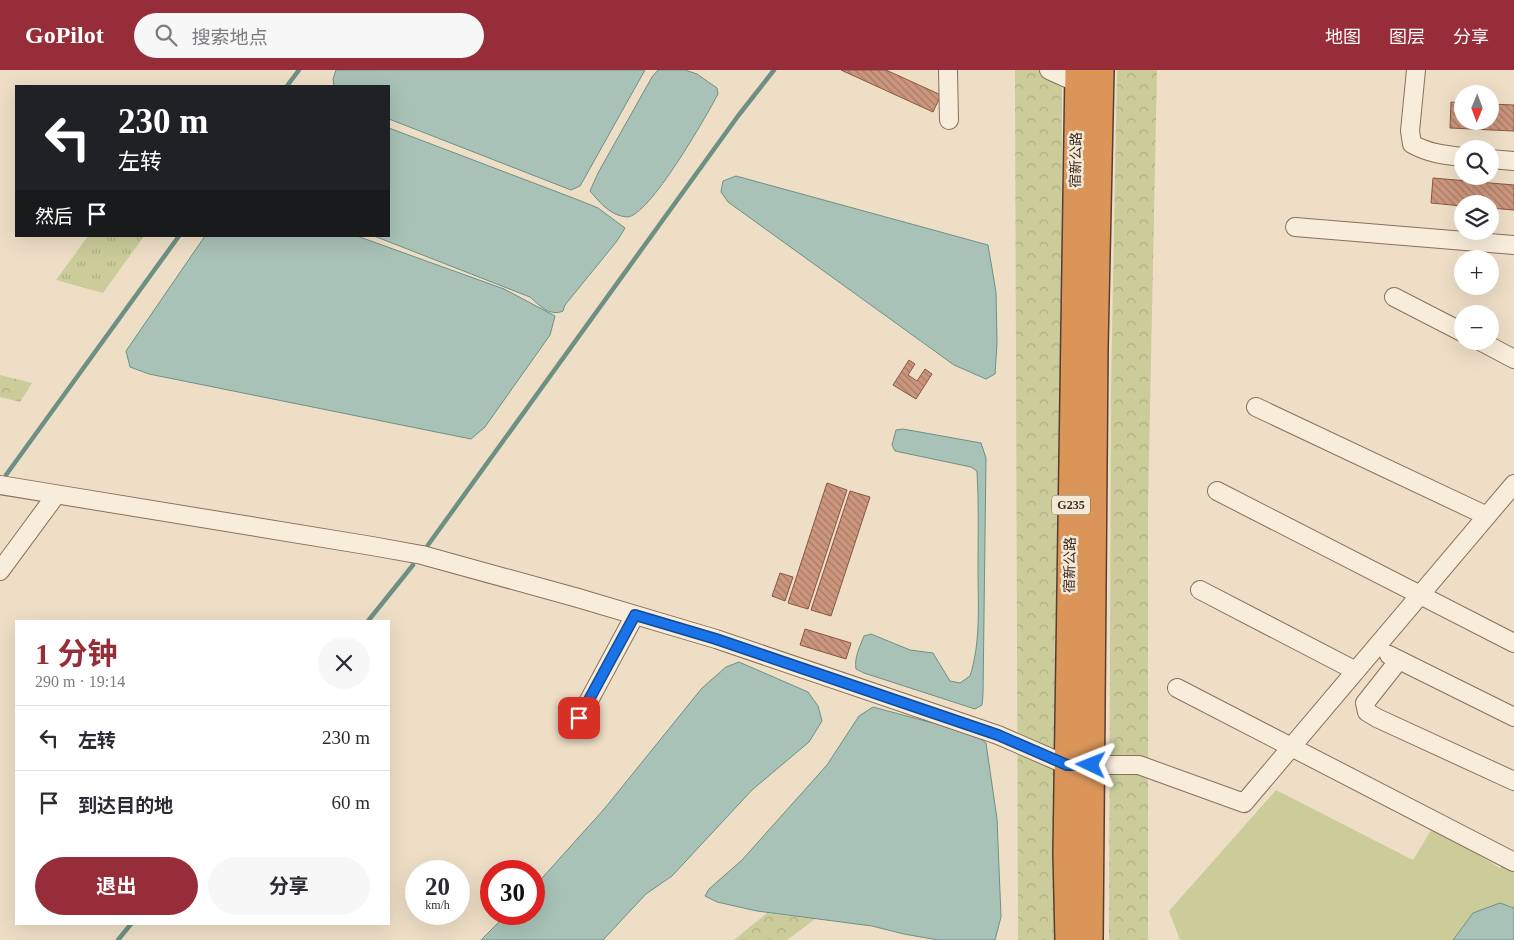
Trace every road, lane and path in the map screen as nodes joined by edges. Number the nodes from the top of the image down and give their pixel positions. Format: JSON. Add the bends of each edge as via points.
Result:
{"nodes":[{"id":1,"x":948,"y":70,"type":"edge"},
{"id":2,"x":1049,"y":70,"type":"edge"},
{"id":3,"x":1101,"y":70,"type":"edge"},
{"id":4,"x":1416,"y":70,"type":"edge"},
{"id":5,"x":1078,"y":77,"type":"edge"},
{"id":6,"x":949,"y":120,"type":"dead end"},
{"id":7,"x":1454,"y":156,"type":"edge"},
{"id":8,"x":1499,"y":160,"type":"edge"},
{"id":9,"x":1514,"y":161,"type":"edge"},
{"id":10,"x":1295,"y":227,"type":"dead end"},
{"id":11,"x":1514,"y":245,"type":"edge"},
{"id":12,"x":1394,"y":297,"type":"dead end"},
{"id":13,"x":1454,"y":328,"type":"edge"},
{"id":14,"x":1497,"y":350,"type":"edge"},
{"id":15,"x":1514,"y":359,"type":"edge"},
{"id":16,"x":1256,"y":406,"type":"dead end"},
{"id":17,"x":0,"y":485,"type":"edge"},
{"id":18,"x":1217,"y":491,"type":"dead end"},
{"id":19,"x":1511,"y":494,"type":"edge"},
{"id":20,"x":56,"y":495,"type":"junction"},
{"id":21,"x":1487,"y":516,"type":"junction"},
{"id":22,"x":0,"y":571,"type":"edge"},
{"id":23,"x":1200,"y":590,"type":"dead end"},
{"id":24,"x":1420,"y":595,"type":"junction"},
{"id":25,"x":635,"y":615,"type":"junction"},
{"id":26,"x":1514,"y":643,"type":"edge"},
{"id":27,"x":1375,"y":648,"type":"junction"},
{"id":28,"x":1399,"y":660,"type":"junction"},
{"id":29,"x":1356,"y":671,"type":"junction"},
{"id":30,"x":1178,"y":688,"type":"dead end"},
{"id":31,"x":1514,"y":717,"type":"edge"},
{"id":32,"x":579,"y":718,"type":"dead end"},
{"id":33,"x":1291,"y":747,"type":"junction"},
{"id":34,"x":1079,"y":765,"type":"junction"},
{"id":35,"x":1514,"y":781,"type":"edge"},
{"id":36,"x":1514,"y":862,"type":"edge"},
{"id":37,"x":1068,"y":940,"type":"edge"},
{"id":38,"x":1090,"y":940,"type":"edge"}],
"edges":[{"from":1,"to":6,"type":"street"},
{"from":2,"to":5,"type":"street"},
{"from":3,"to":34,"type":"highway","name":"宿新公路","via":[[1095,347]]},
{"from":4,"to":7,"type":"street","via":[[1410,131],[1412,144],[1421,150]]},
{"from":5,"to":34,"type":"highway","name":"宿新公路","number":"G235"},
{"from":8,"to":9,"type":"street"},
{"from":10,"to":11,"type":"street"},
{"from":12,"to":13,"type":"street"},
{"from":14,"to":15,"type":"street"},
{"from":16,"to":21,"type":"street"},
{"from":17,"to":20,"type":"street"},
{"from":18,"to":24,"type":"street"},
{"from":19,"to":21,"type":"street"},
{"from":20,"to":22,"type":"street"},
{"from":20,"to":25,"type":"street","via":[[422,556]]},
{"from":21,"to":24,"type":"street"},
{"from":23,"to":29,"type":"street"},
{"from":24,"to":26,"type":"street"},
{"from":24,"to":27,"type":"street"},
{"from":25,"to":32,"type":"street"},
{"from":25,"to":34,"type":"street","via":[[716,639]]},
{"from":27,"to":28,"type":"street"},
{"from":27,"to":29,"type":"street"},
{"from":28,"to":31,"type":"street"},
{"from":28,"to":35,"type":"street","via":[[1365,703],[1368,712]]},
{"from":29,"to":33,"type":"street"},
{"from":30,"to":33,"type":"street"},
{"from":33,"to":34,"type":"street","via":[[1244,803],[1139,765]]},
{"from":33,"to":36,"type":"street"},
{"from":34,"to":37,"type":"highway","name":"宿新公路","number":"G235","via":[[1066,853]]},
{"from":34,"to":38,"type":"highway","name":"宿新公路"}]}
